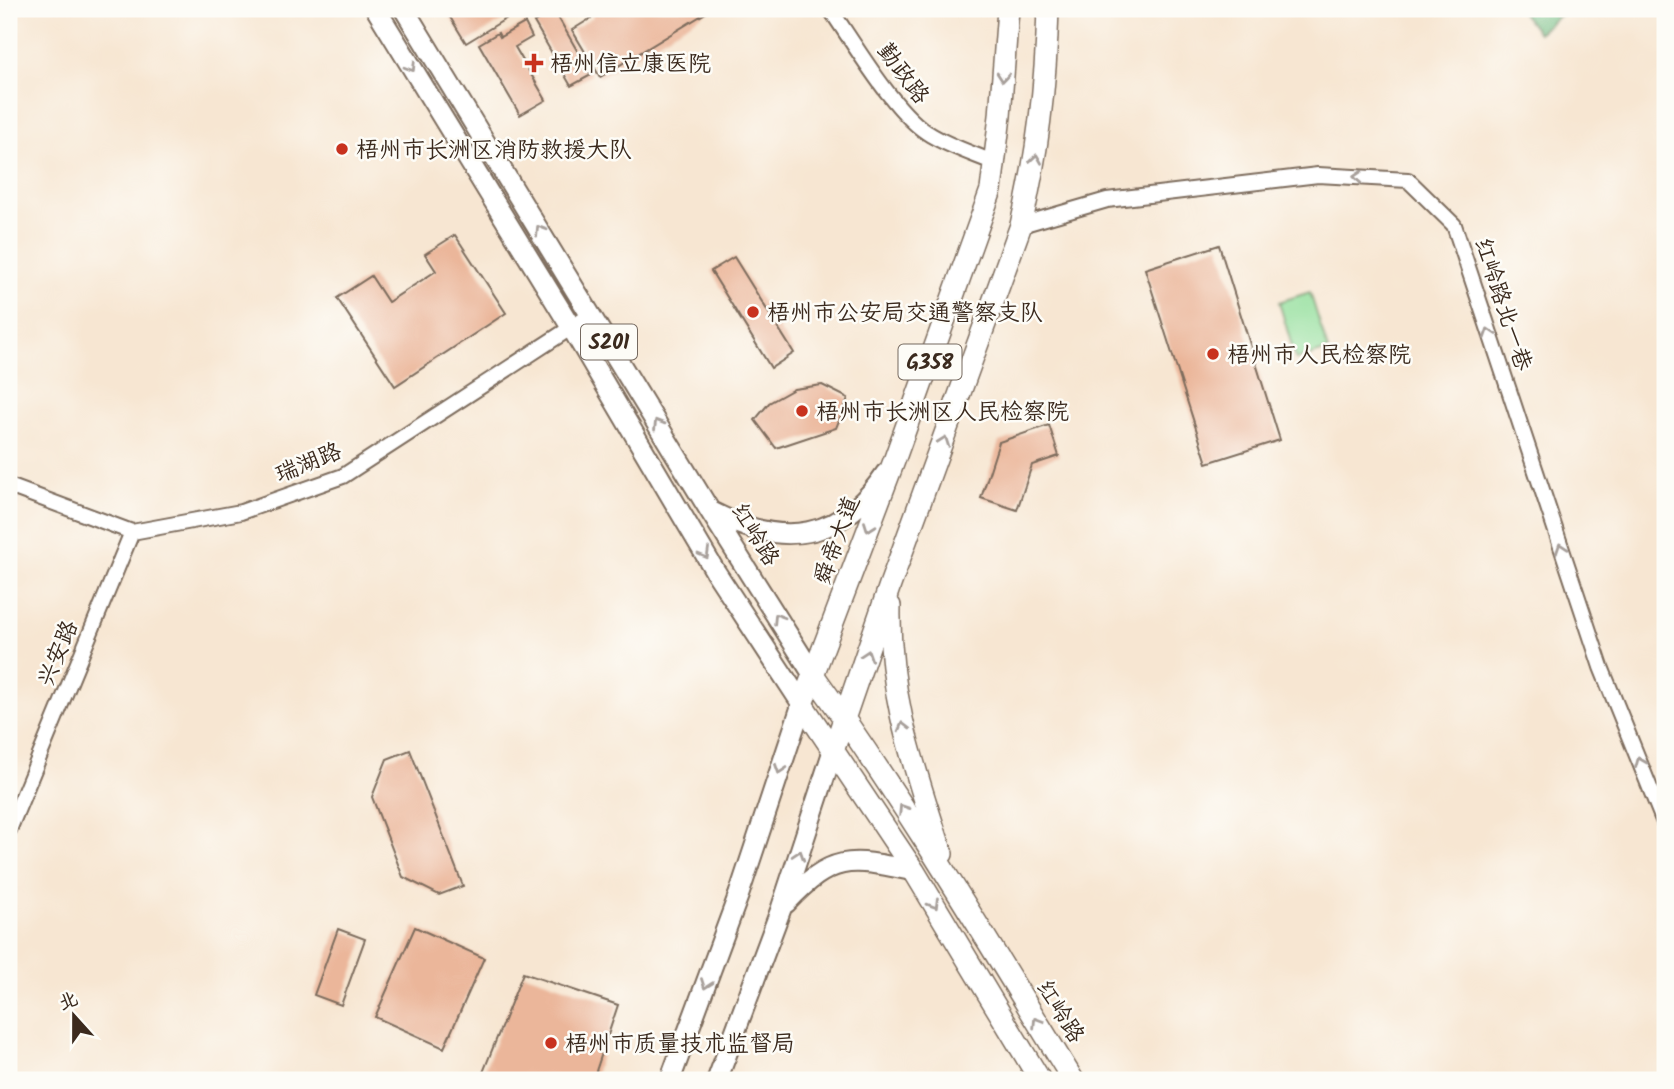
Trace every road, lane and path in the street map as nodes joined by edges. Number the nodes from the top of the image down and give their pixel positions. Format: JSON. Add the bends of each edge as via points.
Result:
{"nodes":[{"id":1,"x":376,"y":9,"type":"edge"},
{"id":2,"x":404,"y":9,"type":"edge"},
{"id":3,"x":831,"y":9,"type":"edge"},
{"id":4,"x":1009,"y":9,"type":"edge"},
{"id":5,"x":1048,"y":9,"type":"edge"},
{"id":6,"x":995,"y":163,"type":"junction"},
{"id":7,"x":1021,"y":225,"type":"junction"},
{"id":8,"x":592,"y":314,"type":"junction"},
{"id":9,"x":571,"y":327,"type":"junction"},
{"id":10,"x":894,"y":461,"type":"junction"},
{"id":11,"x":9,"y":486,"type":"edge"},
{"id":12,"x":710,"y":511,"type":"junction"},
{"id":13,"x":132,"y":533,"type":"junction"},
{"id":14,"x":890,"y":585,"type":"junction"},
{"id":15,"x":814,"y":676,"type":"junction"},
{"id":16,"x":802,"y":704,"type":"junction"},
{"id":17,"x":846,"y":720,"type":"junction"},
{"id":18,"x":833,"y":751,"type":"junction"},
{"id":19,"x":1665,"y":825,"type":"edge"},
{"id":20,"x":9,"y":830,"type":"edge"},
{"id":21,"x":914,"y":871,"type":"junction"},
{"id":22,"x":952,"y":886,"type":"junction"},
{"id":23,"x":781,"y":909,"type":"junction"},
{"id":24,"x":670,"y":1080,"type":"edge"},
{"id":25,"x":717,"y":1080,"type":"edge"},
{"id":26,"x":1040,"y":1080,"type":"edge"},
{"id":27,"x":1073,"y":1080,"type":"edge"}],
"edges":[{"from":1,"to":9,"type":"main road","number":"S201","one_way":true},
{"from":8,"to":2,"type":"main road","name":"红岭路","number":"S201","one_way":true},
{"from":3,"to":6,"type":"street","name":"勤政路","via":[[912,122],[930,135]]},
{"from":4,"to":6,"type":"highway","name":"舜帝大道","number":"G358","one_way":true},
{"from":7,"to":5,"type":"highway","number":"G358","one_way":true,"via":[[1041,120]]},
{"from":6,"to":10,"type":"highway","name":"舜帝大道","number":"G358","via":[[984,215]]},
{"from":14,"to":7,"type":"highway","number":"G358","one_way":true},
{"from":19,"to":7,"type":"street","name":"红岭路北一巷","one_way":true,"via":[[1601,667],[1454,225],[1408,180],[1306,176],[1108,200]]},
{"from":8,"to":9,"type":"street","name":"瑞湖路"},
{"from":12,"to":8,"type":"main road","name":"红岭路","number":"S201","one_way":true},
{"from":9,"to":13,"type":"street","name":"瑞湖路","via":[[343,476],[241,512]]},
{"from":9,"to":16,"type":"main road","number":"S201","one_way":true,"via":[[715,571]]},
{"from":10,"to":12,"type":"main road","via":[[858,506],[822,528],[788,534],[758,530]]},
{"from":10,"to":15,"type":"highway","name":"舜帝大道","number":"G358","one_way":true},
{"from":11,"to":13,"type":"street"},
{"from":15,"to":12,"type":"main road","name":"红岭路","number":"S201","one_way":true},
{"from":13,"to":20,"type":"street","name":"兴安路"},
{"from":17,"to":14,"type":"highway","number":"G358","one_way":true},
{"from":22,"to":14,"type":"highway","one_way":true,"via":[[895,692],[889,644]]},
{"from":15,"to":16,"type":"highway","name":"舜帝大道","number":"G358"},
{"from":15,"to":17,"type":"highway","name":"红岭路"},
{"from":16,"to":18,"type":"highway"},
{"from":16,"to":24,"type":"main road","name":"舜帝大道","one_way":true},
{"from":17,"to":18,"type":"highway","number":"G358"},
{"from":22,"to":17,"type":"highway","name":"红岭路","one_way":true},
{"from":18,"to":21,"type":"highway"},
{"from":23,"to":18,"type":"main road","one_way":true},
{"from":21,"to":23,"type":"main road","via":[[853,861],[828,868],[807,881]]},
{"from":21,"to":26,"type":"highway","one_way":true},
{"from":27,"to":22,"type":"highway","name":"红岭路","one_way":true},
{"from":23,"to":25,"type":"main road"}]}
